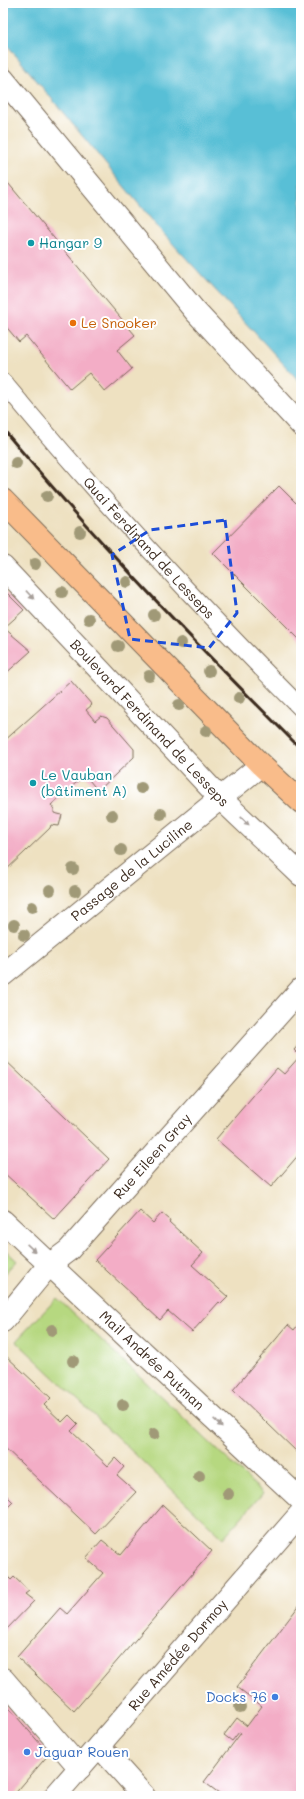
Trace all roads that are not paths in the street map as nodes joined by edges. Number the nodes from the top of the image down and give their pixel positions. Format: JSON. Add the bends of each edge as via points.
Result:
{"nodes":[{"id":1,"x":3,"y":79,"type":"edge"},
{"id":2,"x":3,"y":382,"type":"edge"},
{"id":3,"x":301,"y":425,"type":"edge"},
{"id":4,"x":4,"y":501,"type":"edge"},
{"id":5,"x":3,"y":567,"type":"edge"},
{"id":6,"x":301,"y":708,"type":"edge"},
{"id":7,"x":261,"y":765,"type":"junction"},
{"id":8,"x":220,"y":798,"type":"junction"},
{"id":9,"x":301,"y":802,"type":"edge"},
{"id":10,"x":301,"y":875,"type":"edge"},
{"id":11,"x":3,"y":975,"type":"edge"},
{"id":12,"x":301,"y":989,"type":"edge"},
{"id":13,"x":3,"y":1222,"type":"edge"},
{"id":14,"x":49,"y":1265,"type":"junction"},
{"id":15,"x":3,"y":1321,"type":"edge"},
{"id":16,"x":301,"y":1500,"type":"edge"},
{"id":17,"x":301,"y":1513,"type":"edge"},
{"id":18,"x":3,"y":1679,"type":"edge"},
{"id":19,"x":99,"y":1746,"type":"junction"},
{"id":20,"x":80,"y":1768,"type":"junction"},
{"id":21,"x":55,"y":1796,"type":"edge"},
{"id":22,"x":144,"y":1796,"type":"edge"}],
"edges":[{"from":1,"to":3,"type":"street","via":[[195,311]]},
{"from":2,"to":6,"type":"lane","name":"Quai Ferdinand de Lesseps","via":[[61,451],[227,634]]},
{"from":4,"to":7,"type":"main road"},
{"from":5,"to":8,"type":"street","name":"Boulevard Ferdinand de Lesseps","one_way":true},
{"from":7,"to":8,"type":"street","name":"Passage de la Luciline"},
{"from":7,"to":9,"type":"main road"},
{"from":8,"to":10,"type":"street","name":"Boulevard Ferdinand de Lesseps","one_way":true},
{"from":8,"to":11,"type":"street","name":"Passage de la Luciline"},
{"from":12,"to":14,"type":"street","name":"Rue Eileen Gray","via":[[70,1250]]},
{"from":13,"to":14,"type":"street","name":"Mail Andrée Putman","one_way":true},
{"from":14,"to":15,"type":"street","name":"Rue Eileen Gray"},
{"from":14,"to":16,"type":"street","name":"Mail Andrée Putman","one_way":true},
{"from":17,"to":19,"type":"street","name":"Rue Amédée Dormoy"},
{"from":18,"to":20,"type":"street"},
{"from":19,"to":20,"type":"street","name":"Rue Amédée Dormoy"},
{"from":19,"to":22,"type":"street"},
{"from":20,"to":21,"type":"street","name":"Rue Amédée Dormoy"}]}
